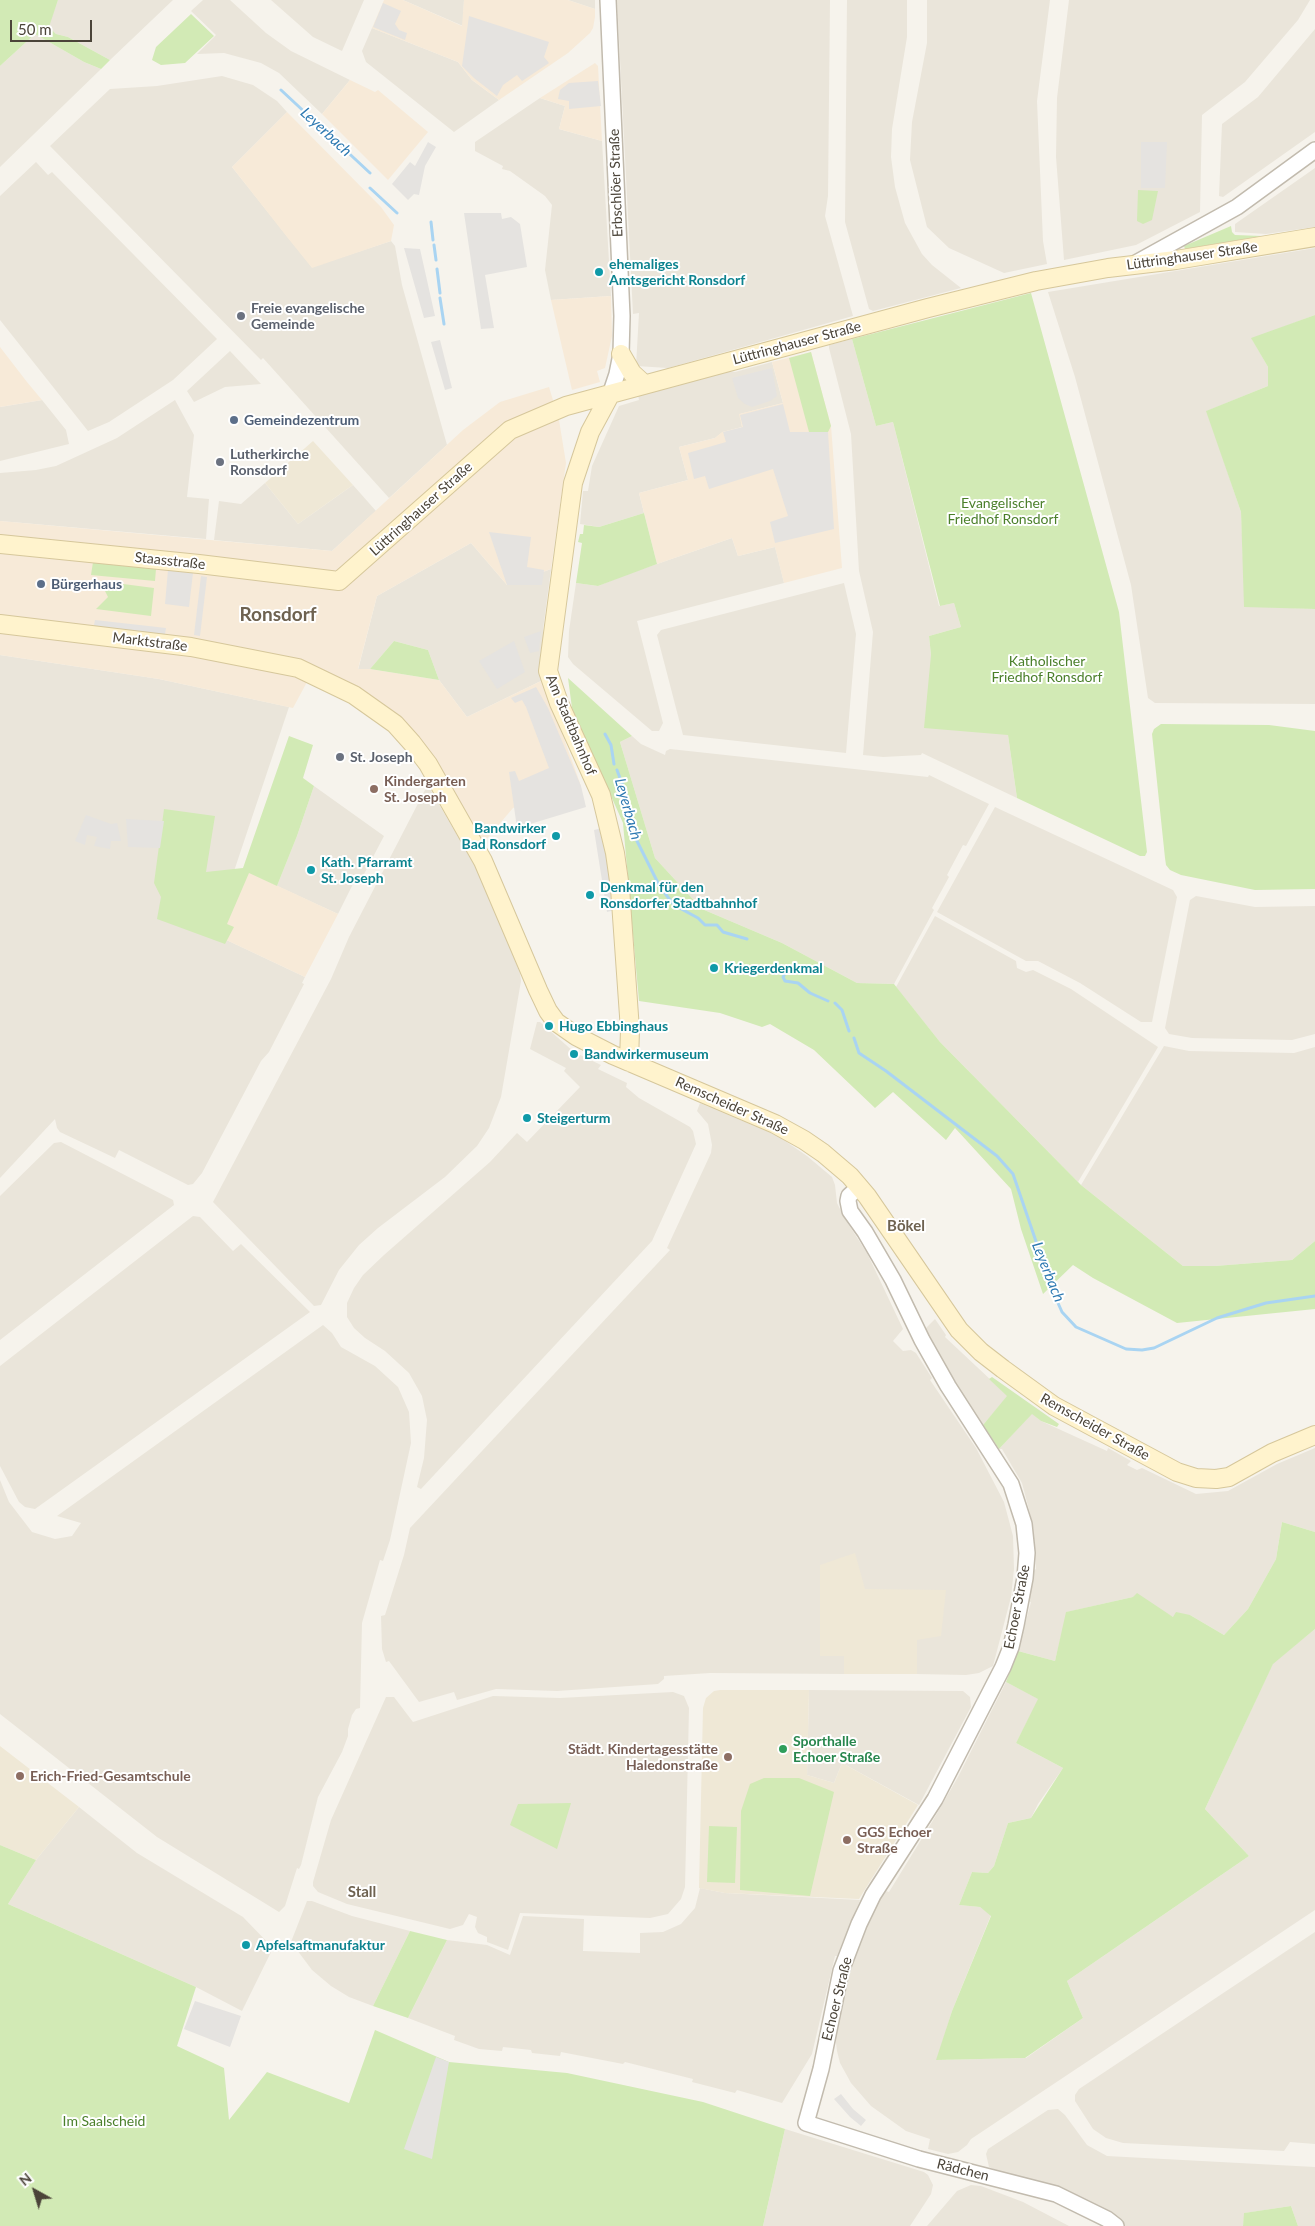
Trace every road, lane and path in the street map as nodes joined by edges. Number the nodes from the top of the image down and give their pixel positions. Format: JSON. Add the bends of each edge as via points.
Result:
{"nodes":[{"id":1,"x":608,"y":0,"type":"edge"},
{"id":2,"x":1315,"y":150,"type":"edge"},
{"id":3,"x":1315,"y":237,"type":"edge"},
{"id":4,"x":1134,"y":264,"type":"junction"},
{"id":5,"x":621,"y":354,"type":"junction"},
{"id":6,"x":644,"y":384,"type":"junction"},
{"id":7,"x":610,"y":395,"type":"junction"},
{"id":8,"x":0,"y":544,"type":"edge"},
{"id":9,"x":339,"y":581,"type":"joint"},
{"id":10,"x":0,"y":624,"type":"edge"},
{"id":11,"x":298,"y":668,"type":"joint"},
{"id":12,"x":629,"y":1062,"type":"junction"},
{"id":13,"x":859,"y":1187,"type":"junction"},
{"id":14,"x":1315,"y":1435,"type":"edge"},
{"id":15,"x":806,"y":2123,"type":"joint"},
{"id":16,"x":1116,"y":2226,"type":"edge"}],
"edges":[{"from":1,"to":5,"type":"street","name":"Erbschlöer Straße","via":[[622,305]]},
{"from":2,"to":4,"type":"street","via":[[1237,207]]},
{"from":3,"to":4,"type":"main road","name":"Lüttringhauser Straße"},
{"from":4,"to":6,"type":"main road","name":"Lüttringhauser Straße","via":[[976,295]]},
{"from":5,"to":6,"type":"main road","via":[[632,373]]},
{"from":5,"to":7,"type":"street","name":"Erbschlöer Straße"},
{"from":6,"to":7,"type":"main road","name":"Lüttringhauser Straße"},
{"from":7,"to":9,"type":"main road","name":"Lüttringhauser Straße","via":[[566,406],[510,430]]},
{"from":7,"to":12,"type":"main road","name":"Am Stadtbahnhof","via":[[582,450],[573,483],[548,671],[601,795],[615,853],[630,1030]]},
{"from":8,"to":9,"type":"main road","name":"Staasstraße"},
{"from":10,"to":11,"type":"main road","name":"Marktstraße","via":[[191,647]]},
{"from":11,"to":12,"type":"main road","name":"Remscheider Straße","via":[[373,707],[412,743],[428,764],[483,861],[552,1017],[576,1036]]},
{"from":12,"to":13,"type":"main road","name":"Remscheider Straße","via":[[775,1124],[823,1153]]},
{"from":13,"to":14,"type":"main road","name":"Remscheider Straße","via":[[946,1314],[967,1339],[1028,1388],[1082,1422],[1177,1472],[1203,1479],[1229,1477],[1272,1453]]},
{"from":13,"to":15,"type":"street","name":"Echoer Straße","via":[[849,1196],[850,1211],[890,1274],[948,1386],[1011,1484],[1024,1524],[1027,1553],[1016,1624],[1003,1667],[935,1799],[873,1895],[859,1924],[841,1971]]},
{"from":15,"to":16,"type":"street","name":"Rädchen","via":[[919,2159],[1056,2194]]}]}
